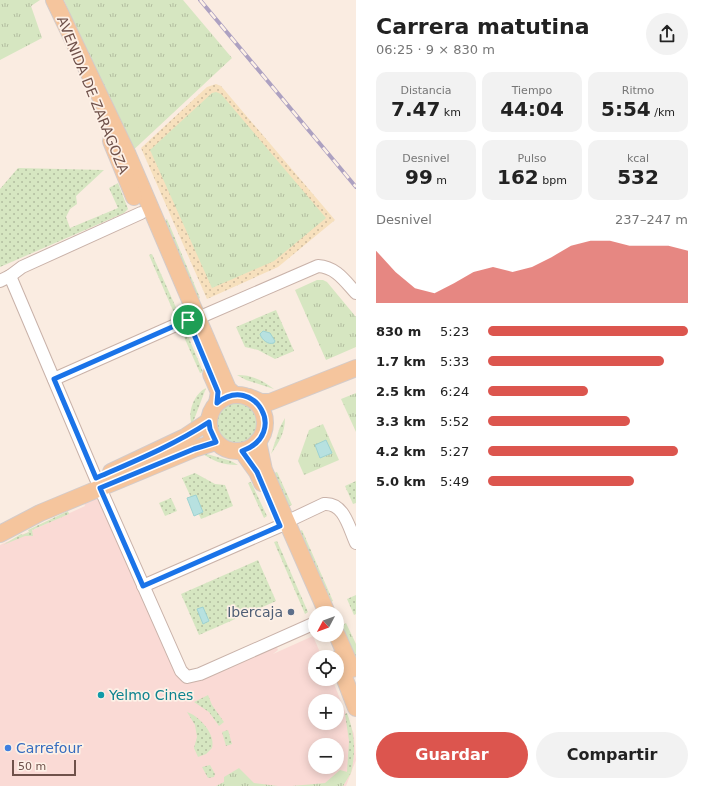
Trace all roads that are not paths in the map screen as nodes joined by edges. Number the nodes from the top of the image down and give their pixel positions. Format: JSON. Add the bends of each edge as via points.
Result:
{"nodes":[{"id":1,"x":56,"y":3,"type":"edge"},
{"id":2,"x":141,"y":213,"type":"junction"},
{"id":3,"x":5,"y":279,"type":"edge"},
{"id":4,"x":356,"y":293,"type":"edge"},
{"id":5,"x":193,"y":319,"type":"junction"},
{"id":6,"x":356,"y":368,"type":"edge"},
{"id":7,"x":356,"y":378,"type":"edge"},
{"id":8,"x":54,"y":379,"type":"junction"},
{"id":9,"x":241,"y":396,"type":"junction"},
{"id":10,"x":217,"y":403,"type":"junction"},
{"id":11,"x":209,"y":422,"type":"junction"},
{"id":12,"x":265,"y":423,"type":"junction"},
{"id":13,"x":258,"y":441,"type":"junction"},
{"id":14,"x":216,"y":442,"type":"junction"},
{"id":15,"x":242,"y":451,"type":"junction"},
{"id":16,"x":98,"y":483,"type":"junction"},
{"id":17,"x":60,"y":500,"type":"junction"},
{"id":18,"x":0,"y":522,"type":"edge"},
{"id":19,"x":283,"y":524,"type":"junction"},
{"id":20,"x":0,"y":534,"type":"edge"},
{"id":21,"x":356,"y":543,"type":"edge"},
{"id":22,"x":143,"y":586,"type":"junction"},
{"id":23,"x":315,"y":606,"type":"edge"},
{"id":24,"x":324,"y":606,"type":"edge"},
{"id":25,"x":308,"y":625,"type":"edge"},
{"id":26,"x":340,"y":642,"type":"edge"},
{"id":27,"x":344,"y":676,"type":"edge"},
{"id":28,"x":356,"y":678,"type":"edge"},
{"id":29,"x":356,"y":708,"type":"edge"}],
"edges":[{"from":1,"to":2,"type":"main road","name":"AVENIDA DE ZARAGOZA","via":[[65,32]]},
{"from":1,"to":5,"type":"main road","name":"AVENIDA DE ZARAGOZA","via":[[128,155]]},
{"from":2,"to":3,"type":"street","via":[[22,266]]},
{"from":2,"to":5,"type":"main road","name":"AVENIDA DE ZARAGOZA"},
{"from":3,"to":8,"type":"street"},
{"from":4,"to":5,"type":"street","via":[[339,274],[327,267],[318,266]]},
{"from":5,"to":8,"type":"street"},
{"from":5,"to":9,"type":"main road","name":"AVENIDA DE ZARAGOZA","via":[[228,389]]},
{"from":5,"to":10,"type":"main road","name":"AVENIDA DE ZARAGOZA","via":[[218,392]]},
{"from":6,"to":9,"type":"main road","via":[[270,402]]},
{"from":7,"to":12,"type":"main road","via":[[278,410],[270,415]]},
{"from":8,"to":16,"type":"street"},
{"from":9,"to":10,"type":"main road","via":[[228,396]]},
{"from":9,"to":12,"type":"main road","via":[[254,400],[260,407]]},
{"from":10,"to":11,"type":"main road"},
{"from":11,"to":14,"type":"main road"},
{"from":11,"to":16,"type":"main road"},
{"from":12,"to":13,"type":"main road"},
{"from":13,"to":15,"type":"main road","via":[[251,448]]},
{"from":13,"to":19,"type":"main road","via":[[264,470]]},
{"from":14,"to":15,"type":"main road","via":[[232,451]]},
{"from":14,"to":16,"type":"main road"},
{"from":15,"to":19,"type":"main road","via":[[257,472]]},
{"from":16,"to":17,"type":"main road"},
{"from":16,"to":22,"type":"street"},
{"from":17,"to":18,"type":"main road"},
{"from":17,"to":20,"type":"main road"},
{"from":19,"to":21,"type":"street","via":[[324,504],[336,505],[342,511]]},
{"from":19,"to":22,"type":"street"},
{"from":19,"to":23,"type":"main road"},
{"from":19,"to":24,"type":"main road"},
{"from":22,"to":25,"type":"street","via":[[181,671],[187,677],[200,674]]},
{"from":26,"to":28,"type":"main road"},
{"from":27,"to":29,"type":"main road"}]}
